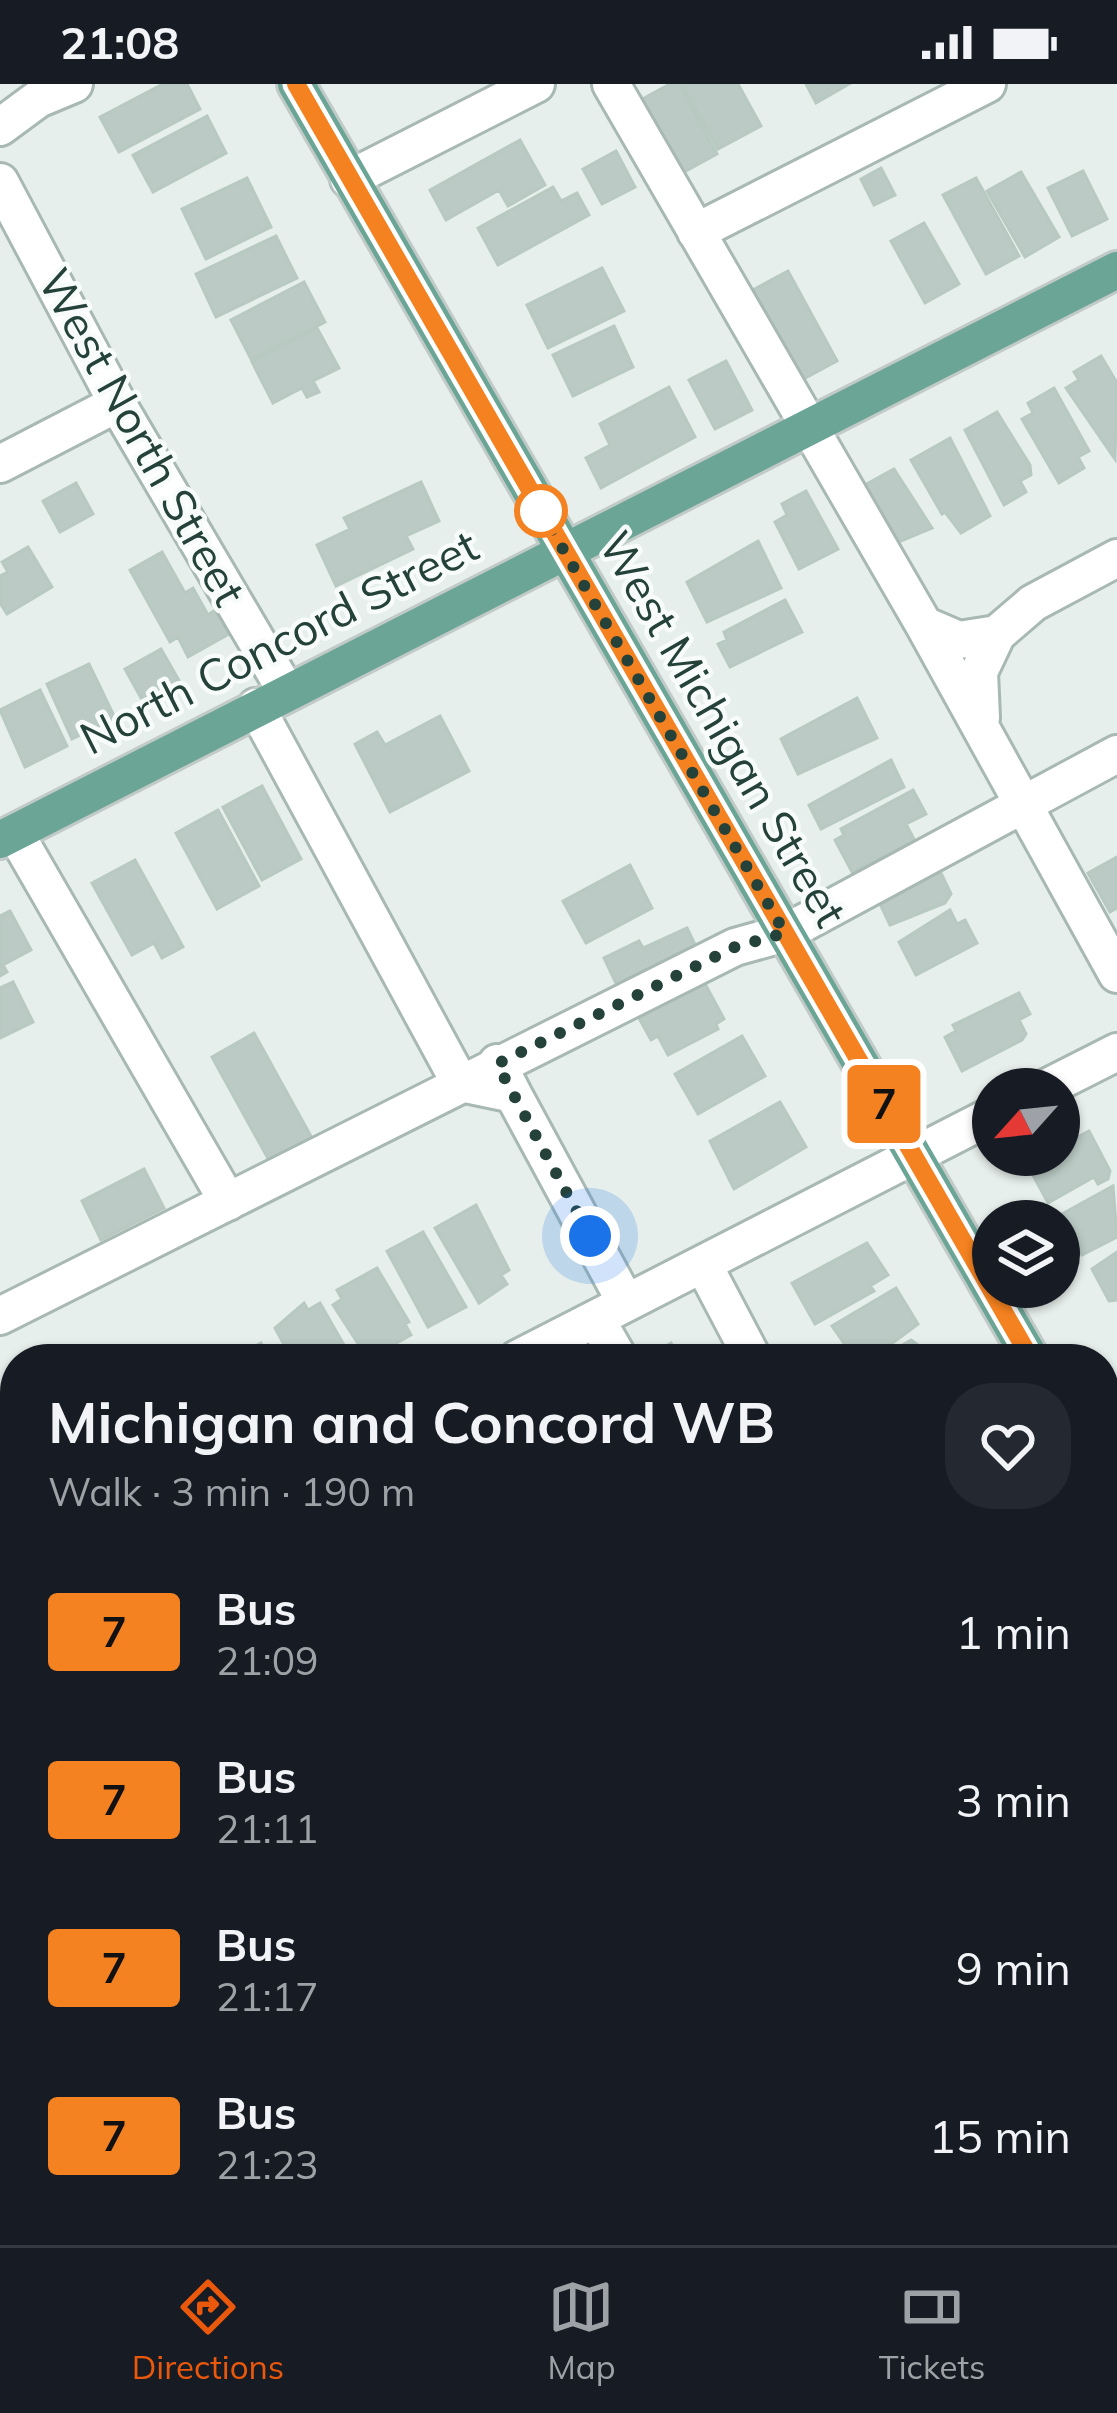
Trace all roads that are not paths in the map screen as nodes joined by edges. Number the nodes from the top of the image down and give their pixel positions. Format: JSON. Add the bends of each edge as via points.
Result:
{"nodes":[{"id":1,"x":74,"y":84,"type":"edge"},
{"id":2,"x":296,"y":84,"type":"edge"},
{"id":3,"x":536,"y":84,"type":"edge"},
{"id":4,"x":610,"y":84,"type":"edge"},
{"id":5,"x":987,"y":84,"type":"edge"},
{"id":6,"x":0,"y":127,"type":"edge"},
{"id":7,"x":349,"y":179,"type":"junction"},
{"id":8,"x":0,"y":182,"type":"edge"},
{"id":9,"x":696,"y":232,"type":"junction"},
{"id":10,"x":1117,"y":270,"type":"edge"},
{"id":11,"x":118,"y":403,"type":"junction"},
{"id":12,"x":808,"y":426,"type":"junction"},
{"id":13,"x":0,"y":464,"type":"edge"},
{"id":14,"x":563,"y":549,"type":"junction"},
{"id":15,"x":1117,"y":558,"type":"edge"},
{"id":16,"x":924,"y":625,"type":"junction"},
{"id":17,"x":997,"y":634,"type":"junction"},
{"id":18,"x":271,"y":699,"type":"junction"},
{"id":19,"x":981,"y":727,"type":"junction"},
{"id":20,"x":1117,"y":754,"type":"edge"},
{"id":21,"x":1023,"y":802,"type":"junction"},
{"id":22,"x":7,"y":837,"type":"edge"},
{"id":23,"x":785,"y":933,"type":"junction"},
{"id":24,"x":1117,"y":974,"type":"edge"},
{"id":25,"x":1117,"y":1052,"type":"edge"},
{"id":26,"x":1080,"y":1071,"type":"edge"},
{"id":27,"x":505,"y":1079,"type":"junction"},
{"id":28,"x":460,"y":1083,"type":"junction"},
{"id":29,"x":972,"y":1126,"type":"edge"},
{"id":30,"x":915,"y":1155,"type":"junction"},
{"id":31,"x":228,"y":1202,"type":"junction"},
{"id":32,"x":703,"y":1264,"type":"junction"},
{"id":33,"x":611,"y":1311,"type":"junction"},
{"id":34,"x":0,"y":1316,"type":"edge"},
{"id":35,"x":546,"y":1344,"type":"edge"},
{"id":36,"x":616,"y":1344,"type":"edge"},
{"id":37,"x":746,"y":1344,"type":"edge"},
{"id":38,"x":1022,"y":1344,"type":"edge"}],
"edges":[{"from":1,"to":6,"type":"street"},
{"from":2,"to":7,"type":"main road","name":"West Michigan Street"},
{"from":3,"to":7,"type":"street"},
{"from":4,"to":9,"type":"street"},
{"from":5,"to":9,"type":"street"},
{"from":7,"to":14,"type":"main road","name":"West Michigan Street"},
{"from":8,"to":11,"type":"street","name":"West North Street"},
{"from":9,"to":12,"type":"street"},
{"from":10,"to":12,"type":"main road","name":"North Concord Street"},
{"from":11,"to":13,"type":"street"},
{"from":11,"to":18,"type":"street","name":"West North Street"},
{"from":12,"to":14,"type":"main road","name":"North Concord Street"},
{"from":12,"to":16,"type":"street"},
{"from":14,"to":18,"type":"main road","name":"North Concord Street"},
{"from":14,"to":23,"type":"main road","name":"West Michigan Street"},
{"from":15,"to":17,"type":"street","via":[[1033,603]]},
{"from":16,"to":17,"type":"street","via":[[959,640]]},
{"from":16,"to":19,"type":"street"},
{"from":17,"to":19,"type":"street","via":[[980,671]]},
{"from":18,"to":22,"type":"main road","name":"North Concord Street"},
{"from":18,"to":28,"type":"street","name":"West North Street"},
{"from":19,"to":21,"type":"street"},
{"from":20,"to":21,"type":"street"},
{"from":21,"to":23,"type":"street"},
{"from":21,"to":24,"type":"street"},
{"from":22,"to":31,"type":"street"},
{"from":23,"to":27,"type":"street","via":[[735,947]]},
{"from":23,"to":30,"type":"main road","name":"West Michigan Street"},
{"from":25,"to":26,"type":"street"},
{"from":27,"to":28,"type":"street"},
{"from":27,"to":33,"type":"street"},
{"from":28,"to":31,"type":"street"},
{"from":29,"to":30,"type":"street"},
{"from":30,"to":32,"type":"street"},
{"from":30,"to":38,"type":"main road","name":"West Michigan Street"},
{"from":31,"to":34,"type":"street"},
{"from":32,"to":33,"type":"street"},
{"from":32,"to":37,"type":"street"},
{"from":33,"to":35,"type":"street"},
{"from":33,"to":36,"type":"street"}]}
